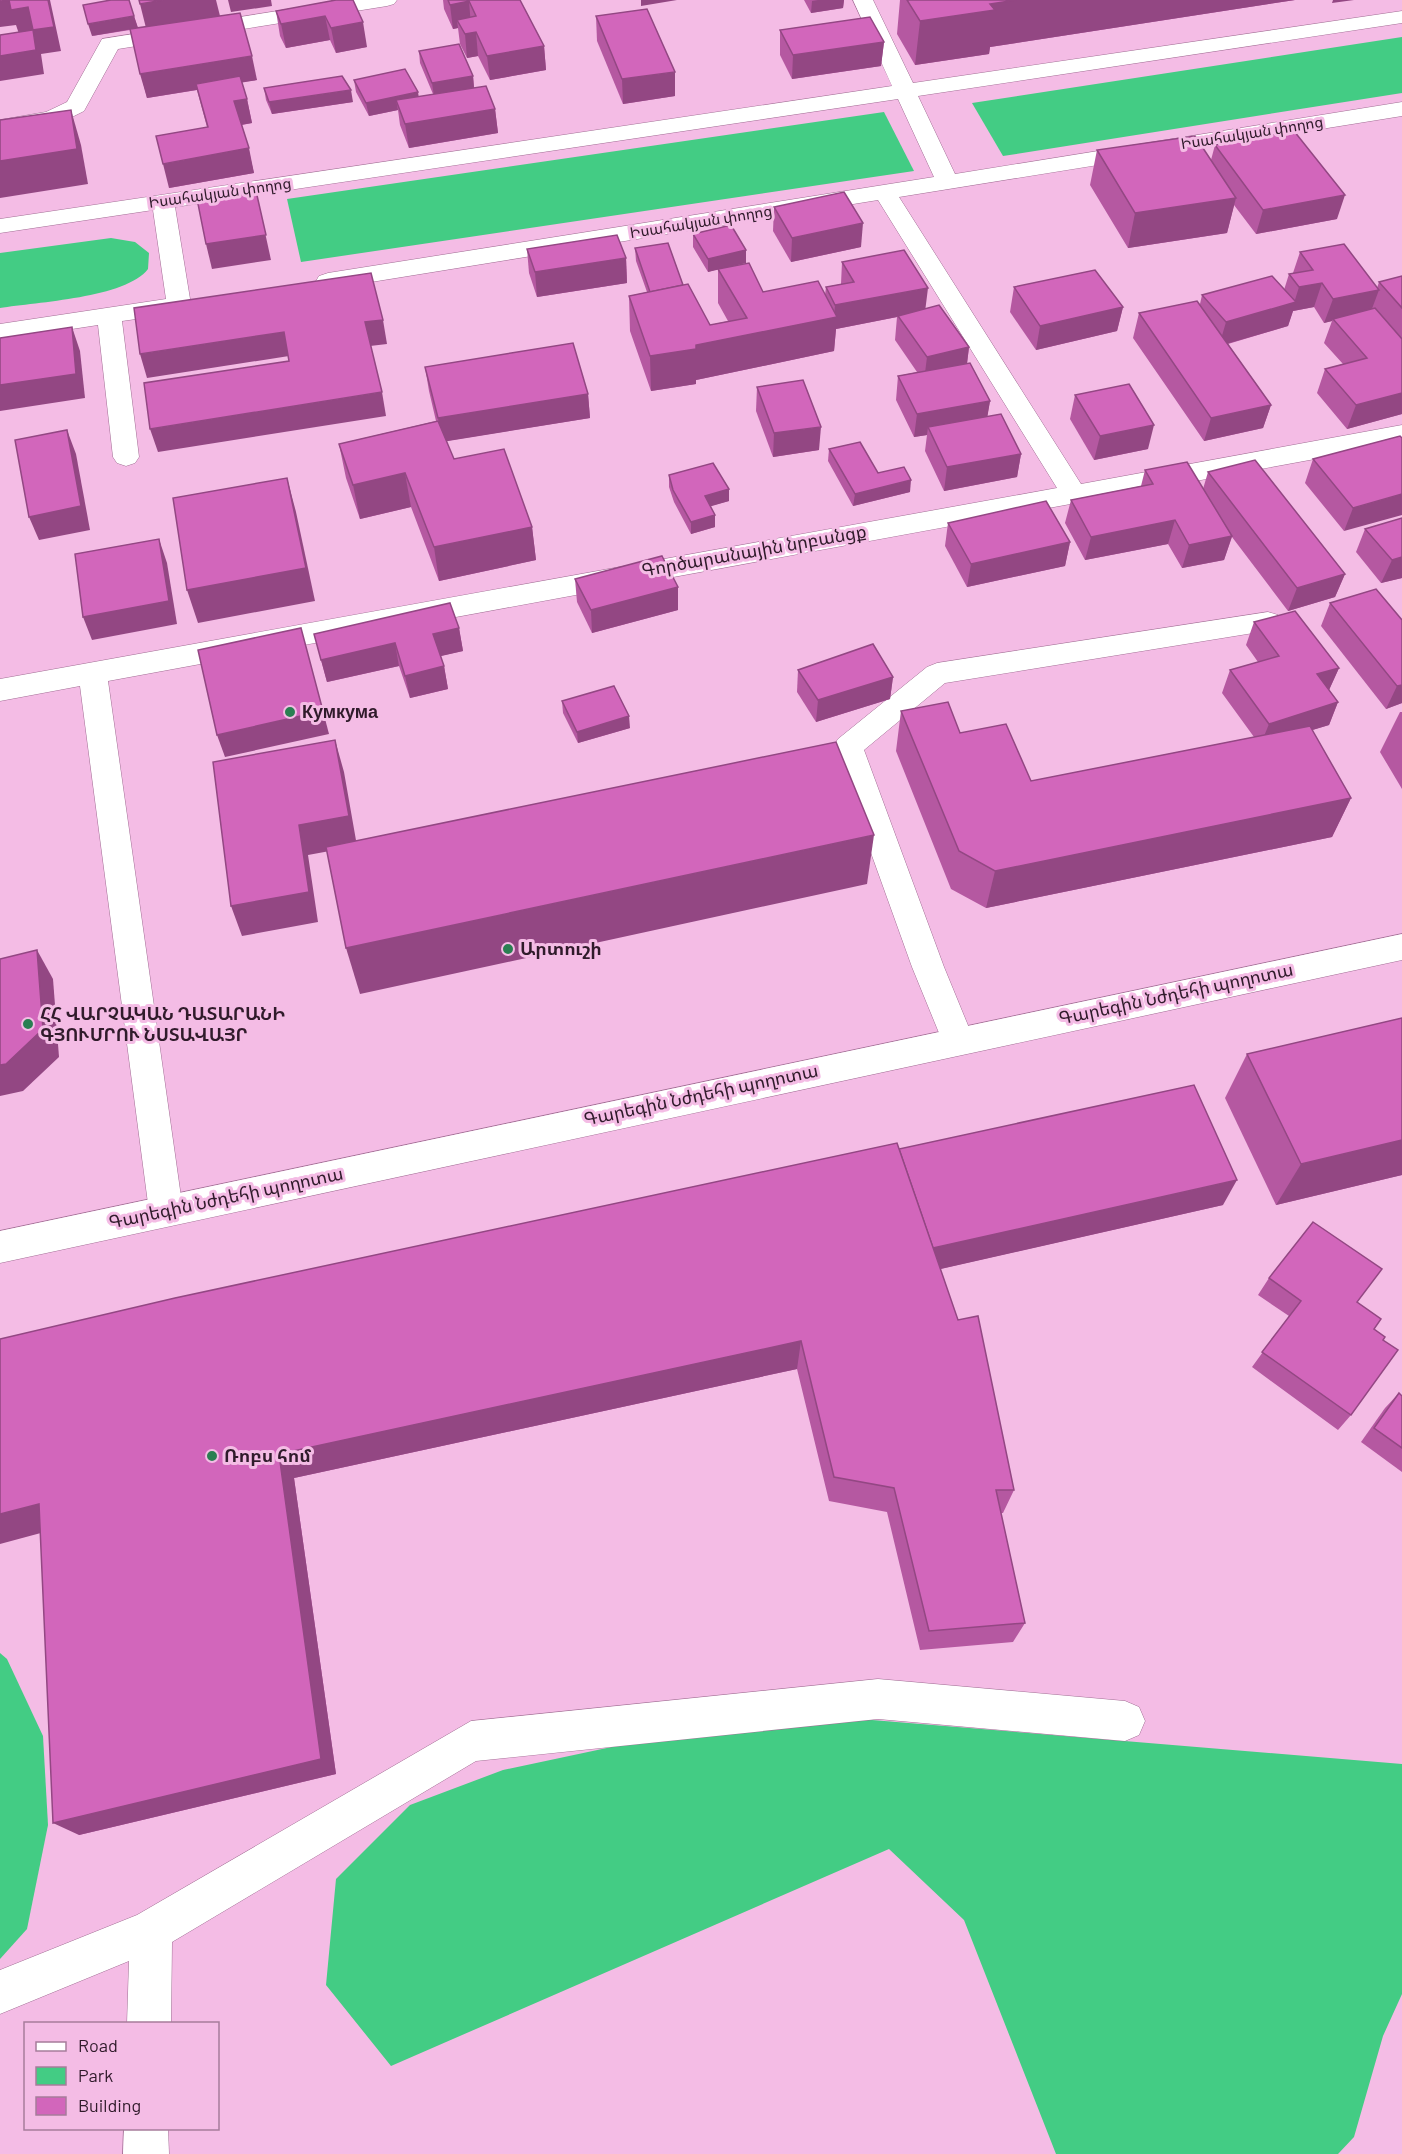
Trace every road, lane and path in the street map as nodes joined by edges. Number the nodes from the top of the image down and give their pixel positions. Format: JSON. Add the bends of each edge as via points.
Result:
{"nodes":[{"id":1,"x":387,"y":0,"type":"edge"},
{"id":2,"x":863,"y":0,"type":"edge"},
{"id":3,"x":1402,"y":17,"type":"edge"},
{"id":4,"x":906,"y":92,"type":"junction"},
{"id":5,"x":1402,"y":109,"type":"edge"},
{"id":6,"x":0,"y":127,"type":"edge"},
{"id":7,"x":948,"y":183,"type":"junction"},
{"id":8,"x":885,"y":193,"type":"junction"},
{"id":9,"x":163,"y":202,"type":"junction"},
{"id":10,"x":0,"y":226,"type":"edge"},
{"id":11,"x":308,"y":284,"type":"edge"},
{"id":12,"x":203,"y":301,"type":"edge"},
{"id":13,"x":179,"y":305,"type":"junction"},
{"id":14,"x":109,"y":315,"type":"junction"},
{"id":15,"x":0,"y":332,"type":"edge"},
{"id":16,"x":1402,"y":434,"type":"edge"},
{"id":17,"x":126,"y":457,"type":"dead end"},
{"id":18,"x":1074,"y":494,"type":"junction"},
{"id":19,"x":1268,"y":622,"type":"edge"},
{"id":20,"x":92,"y":672,"type":"junction"},
{"id":21,"x":0,"y":690,"type":"edge"},
{"id":22,"x":1402,"y":946,"type":"edge"},
{"id":23,"x":957,"y":1040,"type":"junction"},
{"id":24,"x":166,"y":1211,"type":"junction"},
{"id":25,"x":0,"y":1247,"type":"edge"},
{"id":26,"x":1125,"y":1721,"type":"dead end"},
{"id":27,"x":151,"y":1931,"type":"junction"},
{"id":28,"x":0,"y":1992,"type":"edge"},
{"id":29,"x":149,"y":2022,"type":"edge"},
{"id":30,"x":146,"y":2130,"type":"edge"},
{"id":31,"x":146,"y":2154,"type":"edge"}],
"edges":[{"from":1,"to":6,"type":"main road","via":[[110,45],[76,106],[52,118]]},
{"from":2,"to":4,"type":"main road"},
{"from":3,"to":4,"type":"main road","name":"Իսահակյան փողոց"},
{"from":4,"to":7,"type":"main road"},
{"from":4,"to":9,"type":"main road","name":"Իսահակյան փողոց"},
{"from":5,"to":7,"type":"main road","name":"Իսահակյան փողոց"},
{"from":7,"to":8,"type":"main road","name":"Իսահակյան փողոց"},
{"from":8,"to":11,"type":"main road","name":"Իսահակյան փողոց"},
{"from":8,"to":18,"type":"main road"},
{"from":9,"to":10,"type":"main road","name":"Իսահակյան փողոց"},
{"from":9,"to":13,"type":"main road"},
{"from":12,"to":13,"type":"main road"},
{"from":13,"to":14,"type":"main road"},
{"from":14,"to":15,"type":"main road"},
{"from":14,"to":17,"type":"main road"},
{"from":16,"to":18,"type":"main road","name":"Գործարանային նրբանցք"},
{"from":18,"to":20,"type":"main road","name":"Գործարանային նրբանցք"},
{"from":19,"to":23,"type":"main road","via":[[937,674],[848,747],[847,775]]},
{"from":20,"to":21,"type":"main road","name":"Գործարանային նրբանցք"},
{"from":20,"to":24,"type":"main road"},
{"from":22,"to":23,"type":"main road","name":"Գարեգին Նժդեհի պողոտա"},
{"from":23,"to":24,"type":"main road","name":"Գարեգին Նժդեհի պողոտա"},
{"from":24,"to":25,"type":"main road","name":"Գարեգին Նժդեհի պողոտա"},
{"from":26,"to":27,"type":"main road","via":[[878,1699],[471,1741]]},
{"from":27,"to":28,"type":"main road"},
{"from":27,"to":29,"type":"main road"},
{"from":30,"to":31,"type":"main road"}]}
